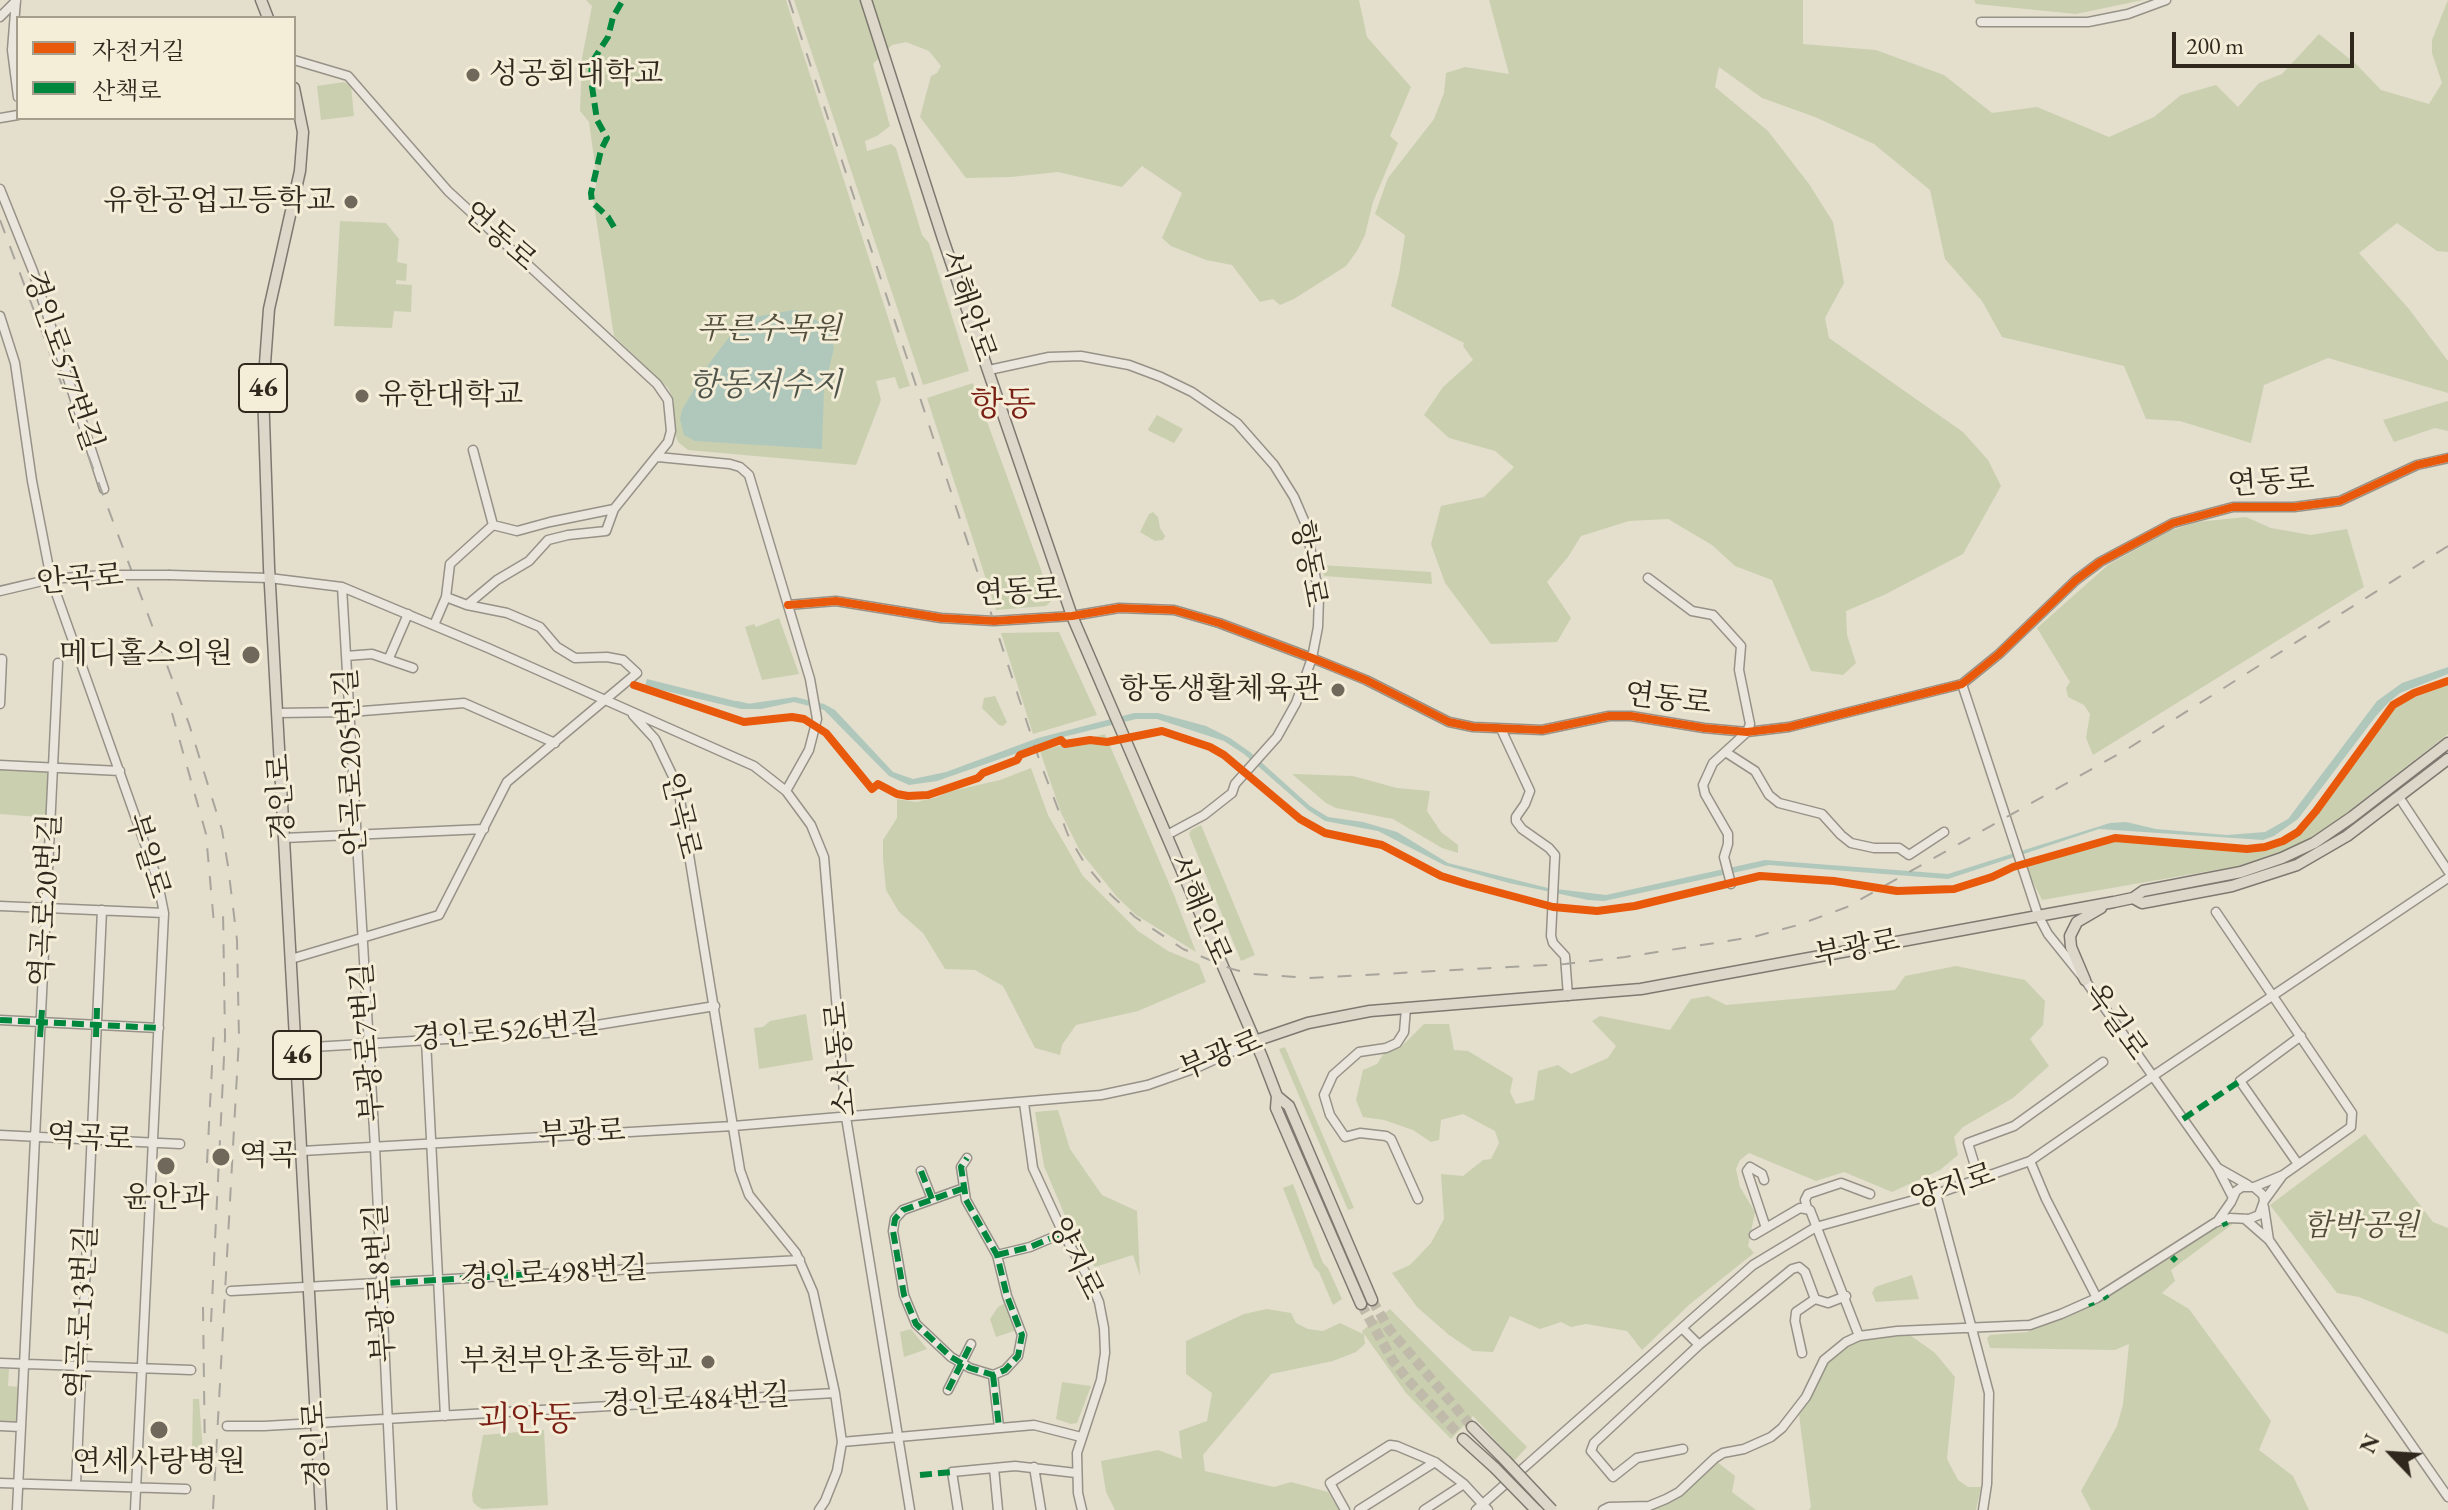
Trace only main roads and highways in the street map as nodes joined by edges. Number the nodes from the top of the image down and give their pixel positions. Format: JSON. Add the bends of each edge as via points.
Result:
{"nodes":[{"id":1,"x":866,"y":0,"type":"edge"},
{"id":2,"x":296,"y":98,"type":"edge"},
{"id":3,"x":2448,"y":743,"type":"edge"},
{"id":4,"x":2448,"y":759,"type":"edge"},
{"id":5,"x":2133,"y":898,"type":"junction"},
{"id":6,"x":2114,"y":902,"type":"junction"},
{"id":7,"x":2085,"y":980,"type":"road end"},
{"id":8,"x":1255,"y":1041,"type":"junction"},
{"id":9,"x":1366,"y":1302,"type":"tunnel mouth"},
{"id":10,"x":1472,"y":1427,"type":"tunnel mouth"},
{"id":11,"x":1463,"y":1439,"type":"tunnel mouth"},
{"id":12,"x":321,"y":1510,"type":"edge"},
{"id":13,"x":1536,"y":1510,"type":"edge"},
{"id":14,"x":1552,"y":1510,"type":"edge"}],
"edges":[{"from":1,"to":8,"type":"main road","name":"서해안로","via":[[1072,616]]},
{"from":2,"to":12,"type":"main road","name":"경인로","number":"46","via":[[303,132],[300,171],[269,309],[263,391]]},
{"from":3,"to":5,"type":"main road","name":"부광로","via":[[2314,843],[2263,866],[2143,891]]},
{"from":4,"to":5,"type":"main road","name":"부광로","via":[[2328,849],[2277,873],[2142,903]]},
{"from":5,"to":6,"type":"main road","name":"부광로"},
{"from":6,"to":7,"type":"main road","via":[[2080,919],[2071,931],[2071,947]]},
{"from":6,"to":8,"type":"main road","name":"부광로","via":[[1641,989],[1327,1018]]},
{"from":8,"to":9,"type":"main road","name":"서해안로","via":[[1277,1096],[1289,1106]]},
{"from":10,"to":14,"type":"main road","bridge":true},
{"from":11,"to":13,"type":"main road","bridge":true}]}
